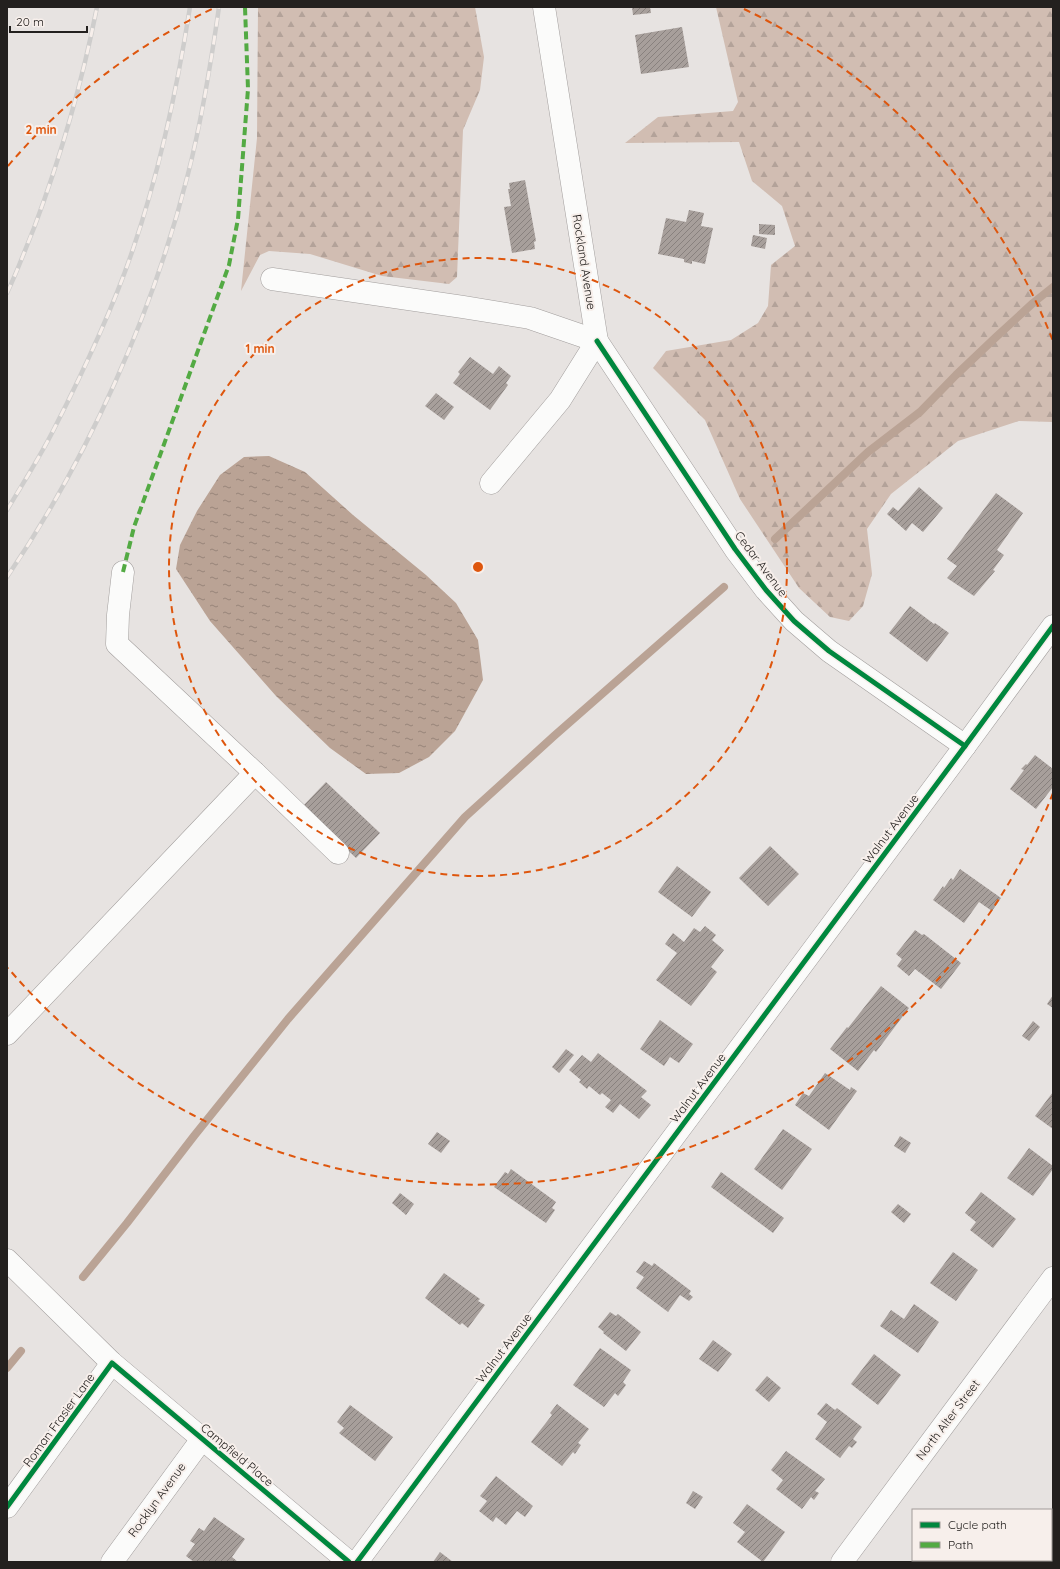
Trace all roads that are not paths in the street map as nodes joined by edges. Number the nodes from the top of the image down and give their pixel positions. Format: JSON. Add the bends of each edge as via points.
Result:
{"nodes":[{"id":1,"x":544,"y":7,"type":"edge"},
{"id":2,"x":272,"y":279,"type":"dead end"},
{"id":3,"x":597,"y":341,"type":"junction"},
{"id":4,"x":491,"y":483,"type":"dead end"},
{"id":5,"x":123,"y":572,"type":"dead end"},
{"id":6,"x":1053,"y":626,"type":"edge"},
{"id":7,"x":965,"y":746,"type":"junction"},
{"id":8,"x":255,"y":773,"type":"junction"},
{"id":9,"x":338,"y":852,"type":"dead end"},
{"id":10,"x":7,"y":1034,"type":"edge"},
{"id":11,"x":7,"y":1260,"type":"edge"},
{"id":12,"x":1053,"y":1278,"type":"edge"},
{"id":13,"x":112,"y":1363,"type":"junction"},
{"id":14,"x":202,"y":1439,"type":"junction"},
{"id":15,"x":7,"y":1507,"type":"edge"},
{"id":16,"x":112,"y":1562,"type":"edge"},
{"id":17,"x":349,"y":1562,"type":"edge"},
{"id":18,"x":358,"y":1562,"type":"edge"},
{"id":19,"x":842,"y":1562,"type":"edge"}],
"edges":[{"from":1,"to":3,"type":"street","name":"Rockland Avenue"},
{"from":2,"to":3,"type":"street","via":[[530,318]]},
{"from":3,"to":4,"type":"street","via":[[560,400]]},
{"from":3,"to":7,"type":"street","name":"Cedar Avenue","via":[[735,549],[766,590],[794,621],[829,651]]},
{"from":5,"to":8,"type":"street","via":[[118,644]]},
{"from":6,"to":7,"type":"street","name":"Walnut Avenue"},
{"from":7,"to":18,"type":"street","name":"Walnut Avenue"},
{"from":8,"to":9,"type":"street"},
{"from":8,"to":10,"type":"street"},
{"from":11,"to":13,"type":"street","name":"Campfield Place"},
{"from":12,"to":19,"type":"street","name":"North Alter Street"},
{"from":13,"to":14,"type":"street","name":"Campfield Place"},
{"from":13,"to":15,"type":"street","name":"Roman Frasier Lane"},
{"from":14,"to":16,"type":"street","name":"Rocklyn Avenue"},
{"from":14,"to":17,"type":"street","name":"Campfield Place"}]}
